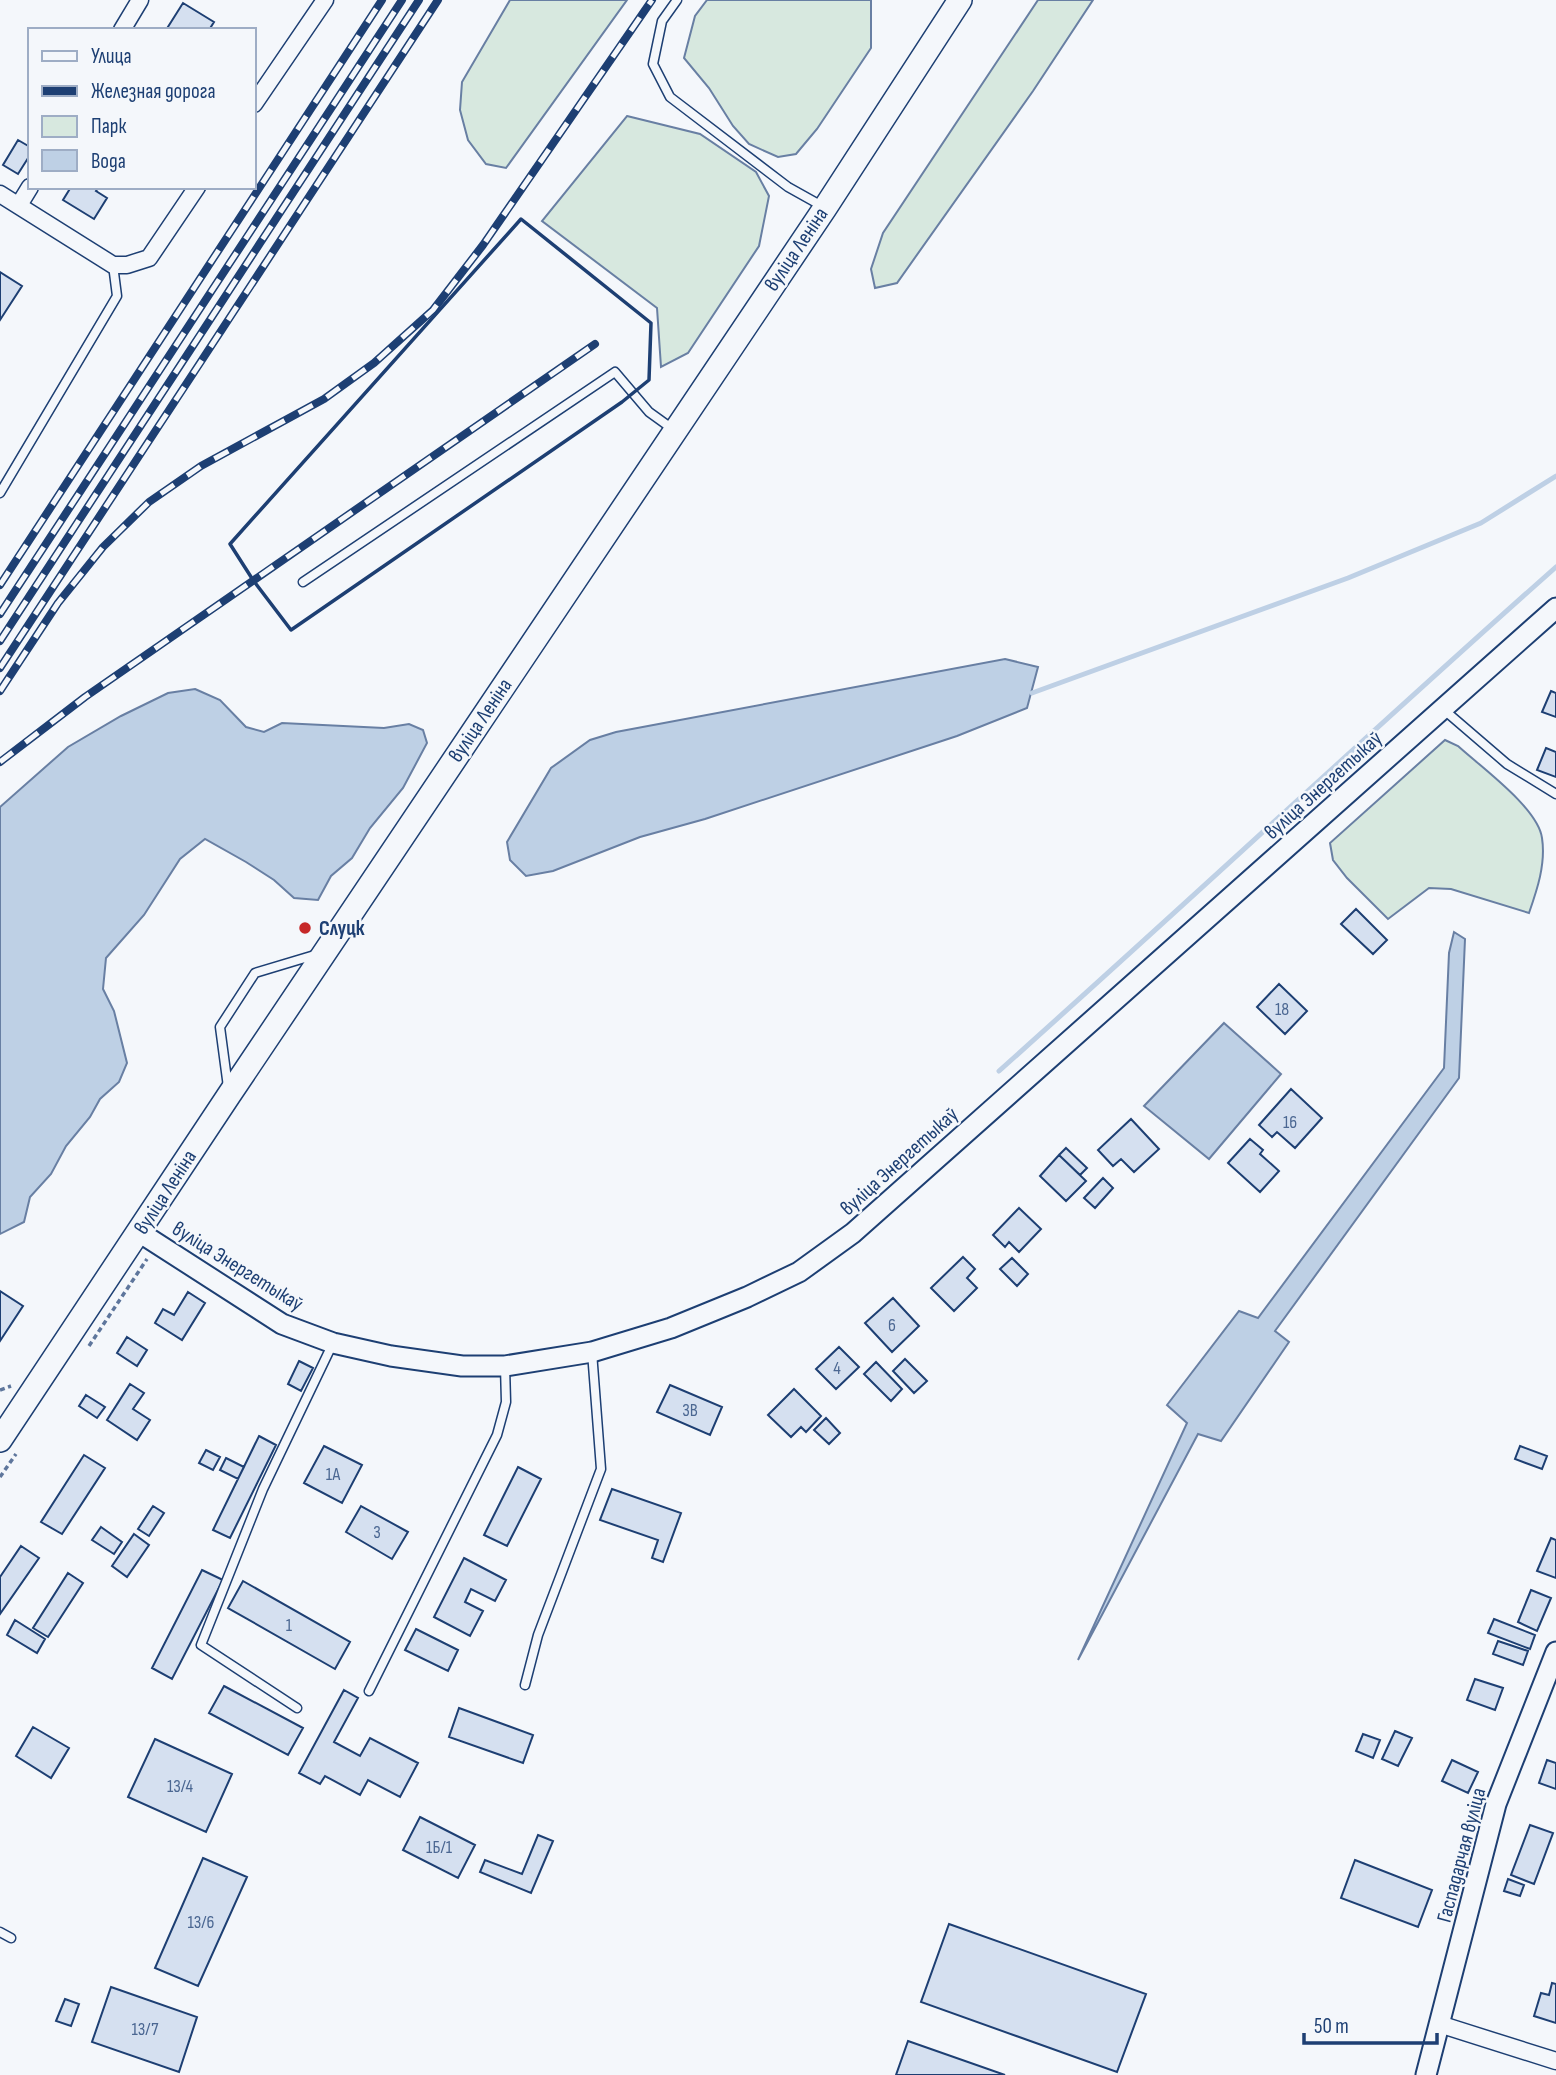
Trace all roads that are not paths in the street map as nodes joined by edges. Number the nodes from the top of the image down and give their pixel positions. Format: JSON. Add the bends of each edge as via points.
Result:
{"nodes":[{"id":1,"x":140,"y":0,"type":"edge"},
{"id":2,"x":325,"y":0,"type":"edge"},
{"id":3,"x":677,"y":0,"type":"edge"},
{"id":4,"x":961,"y":0,"type":"edge"},
{"id":5,"x":123,"y":28,"type":"edge"},
{"id":6,"x":256,"y":101,"type":"edge"},
{"id":7,"x":29,"y":189,"type":"edge"},
{"id":8,"x":196,"y":189,"type":"edge"},
{"id":9,"x":0,"y":194,"type":"edge"},
{"id":10,"x":19,"y":205,"type":"junction"},
{"id":11,"x":825,"y":208,"type":"junction"},
{"id":12,"x":113,"y":265,"type":"junction"},
{"id":13,"x":674,"y":430,"type":"junction"},
{"id":14,"x":0,"y":493,"type":"edge"},
{"id":15,"x":303,"y":582,"type":"dead end"},
{"id":16,"x":1556,"y":608,"type":"edge"},
{"id":17,"x":1443,"y":709,"type":"junction"},
{"id":18,"x":1556,"y":794,"type":"edge"},
{"id":19,"x":325,"y":952,"type":"junction"},
{"id":20,"x":229,"y":1094,"type":"junction"},
{"id":21,"x":139,"y":1232,"type":"junction"},
{"id":22,"x":333,"y":1343,"type":"junction"},
{"id":23,"x":592,"y":1352,"type":"junction"},
{"id":24,"x":505,"y":1366,"type":"junction"},
{"id":25,"x":3,"y":1429,"type":"edge"},
{"id":26,"x":1556,"y":1652,"type":"edge"},
{"id":27,"x":525,"y":1685,"type":"dead end"},
{"id":28,"x":369,"y":1691,"type":"dead end"},
{"id":29,"x":297,"y":1708,"type":"dead end"},
{"id":30,"x":0,"y":1932,"type":"edge"},
{"id":31,"x":11,"y":1938,"type":"dead end"},
{"id":32,"x":1439,"y":2024,"type":"junction"},
{"id":33,"x":1556,"y":2061,"type":"edge"},
{"id":34,"x":1426,"y":2075,"type":"edge"}],
"edges":[{"from":1,"to":5,"type":"street"},
{"from":2,"to":6,"type":"street"},
{"from":3,"to":11,"type":"lane","via":[[662,21],[653,64],[670,97],[788,187]]},
{"from":4,"to":11,"type":"main road","name":"вуліца Леніна"},
{"from":7,"to":10,"type":"street"},
{"from":8,"to":12,"type":"street","via":[[149,258]]},
{"from":9,"to":10,"type":"street"},
{"from":10,"to":12,"type":"street"},
{"from":11,"to":13,"type":"main road","name":"вуліца Леніна"},
{"from":12,"to":14,"type":"lane","via":[[117,296]]},
{"from":13,"to":15,"type":"lane","via":[[649,412],[615,372]]},
{"from":13,"to":19,"type":"main road","name":"вуліца Леніна"},
{"from":16,"to":17,"type":"street","name":"вуліца Энергетыкаў"},
{"from":17,"to":18,"type":"lane","via":[[1507,764]]},
{"from":17,"to":23,"type":"street","name":"вуліца Энергетыкаў","via":[[853,1233],[799,1272],[747,1297],[671,1328]]},
{"from":19,"to":20,"type":"main road","name":"вуліца Леніна"},
{"from":19,"to":20,"type":"lane","via":[[255,973],[220,1027]]},
{"from":20,"to":21,"type":"main road","name":"вуліца Леніна"},
{"from":21,"to":22,"type":"street","name":"вуліца Энергетыкаў","via":[[282,1324]]},
{"from":21,"to":25,"type":"main road","name":"вуліца Леніна"},
{"from":22,"to":24,"type":"street","name":"вуліца Энергетыкаў","via":[[462,1366]]},
{"from":22,"to":29,"type":"lane","via":[[263,1489],[201,1645]]},
{"from":23,"to":24,"type":"street","name":"вуліца Энергетыкаў"},
{"from":23,"to":27,"type":"lane","via":[[601,1469],[538,1634]]},
{"from":24,"to":28,"type":"lane","via":[[506,1402],[497,1436]]},
{"from":26,"to":32,"type":"street","name":"Гаспадарчая вуліца","via":[[1496,1804]]},
{"from":30,"to":31,"type":"lane"},
{"from":32,"to":33,"type":"street"},
{"from":32,"to":34,"type":"street","name":"Гаспадарчая вуліца"}]}
